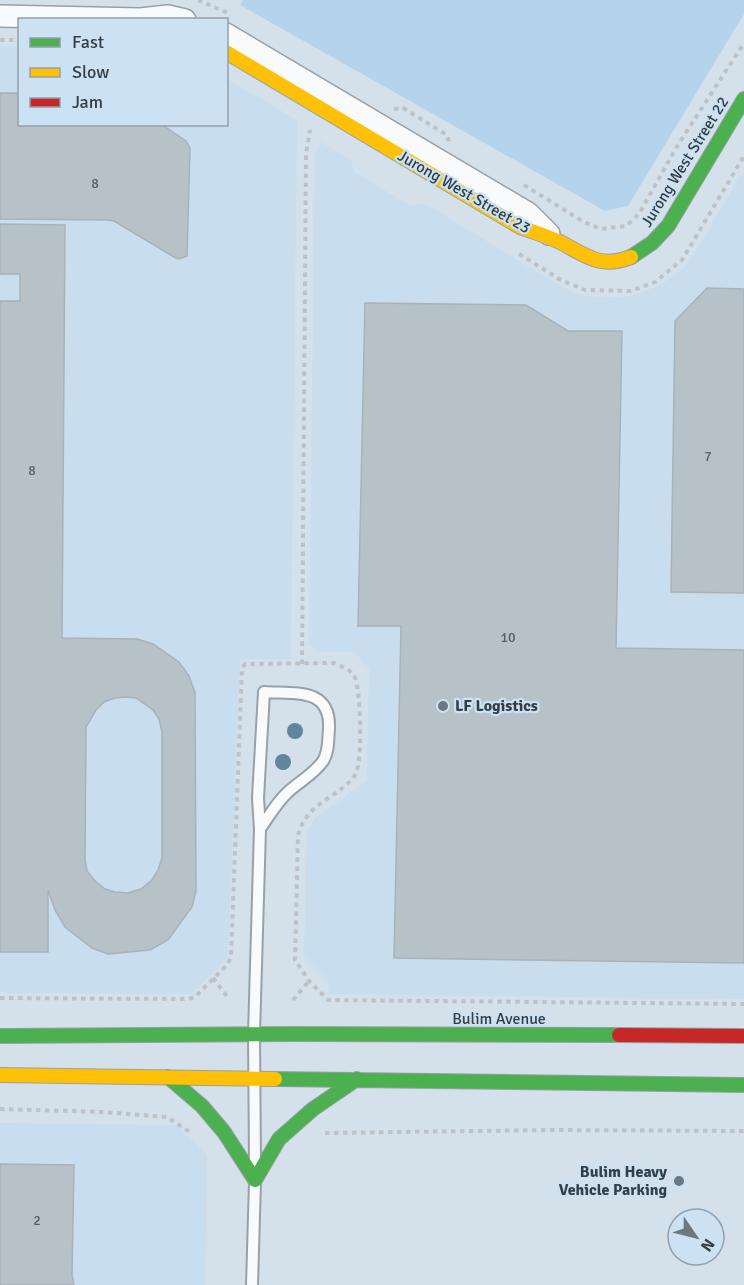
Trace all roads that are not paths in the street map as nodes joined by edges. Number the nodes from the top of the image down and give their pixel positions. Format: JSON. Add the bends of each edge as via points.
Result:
{"nodes":[{"id":1,"x":0,"y":16,"type":"edge"},
{"id":2,"x":94,"y":18,"type":"edge"},
{"id":3,"x":150,"y":18,"type":"edge"},
{"id":4,"x":176,"y":18,"type":"edge"},
{"id":5,"x":233,"y":26,"type":"edge"},
{"id":6,"x":228,"y":53,"type":"edge"},
{"id":7,"x":744,"y":99,"type":"edge"},
{"id":8,"x":555,"y":240,"type":"junction"},
{"id":9,"x":260,"y":829,"type":"junction"},
{"id":10,"x":254,"y":1034,"type":"junction"},
{"id":11,"x":0,"y":1036,"type":"edge"},
{"id":12,"x":744,"y":1036,"type":"edge"},
{"id":13,"x":0,"y":1075,"type":"edge"},
{"id":14,"x":168,"y":1077,"type":"junction"},
{"id":15,"x":254,"y":1078,"type":"junction"},
{"id":16,"x":357,"y":1079,"type":"junction"},
{"id":17,"x":744,"y":1085,"type":"edge"},
{"id":18,"x":255,"y":1180,"type":"junction"},
{"id":19,"x":252,"y":1285,"type":"edge"}],
"edges":[{"from":1,"to":2,"type":"street"},
{"from":3,"to":4,"type":"street"},
{"from":5,"to":8,"type":"street","name":"Jurong West Street 23","via":[[528,213]]},
{"from":6,"to":8,"type":"street","name":"Jurong West Street 23","via":[[520,227]]},
{"from":7,"to":8,"type":"street","name":"Jurong West Street 22","via":[[668,226],[644,251],[626,259],[607,261],[589,258]]},
{"from":9,"to":9,"type":"lane","via":[[264,692],[319,699],[325,705],[329,722],[323,760],[287,793]]},
{"from":9,"to":10,"type":"lane"},
{"from":10,"to":11,"type":"street","name":"Bulim Avenue"},
{"from":10,"to":12,"type":"street","name":"Bulim Avenue"},
{"from":10,"to":15,"type":"lane"},
{"from":13,"to":14,"type":"street"},
{"from":14,"to":15,"type":"street"},
{"from":14,"to":18,"type":"street","via":[[202,1106],[224,1132]]},
{"from":15,"to":16,"type":"street"},
{"from":15,"to":18,"type":"lane"},
{"from":16,"to":17,"type":"street"},
{"from":16,"to":18,"type":"street","via":[[307,1113],[279,1139]]},
{"from":18,"to":19,"type":"lane"}]}
